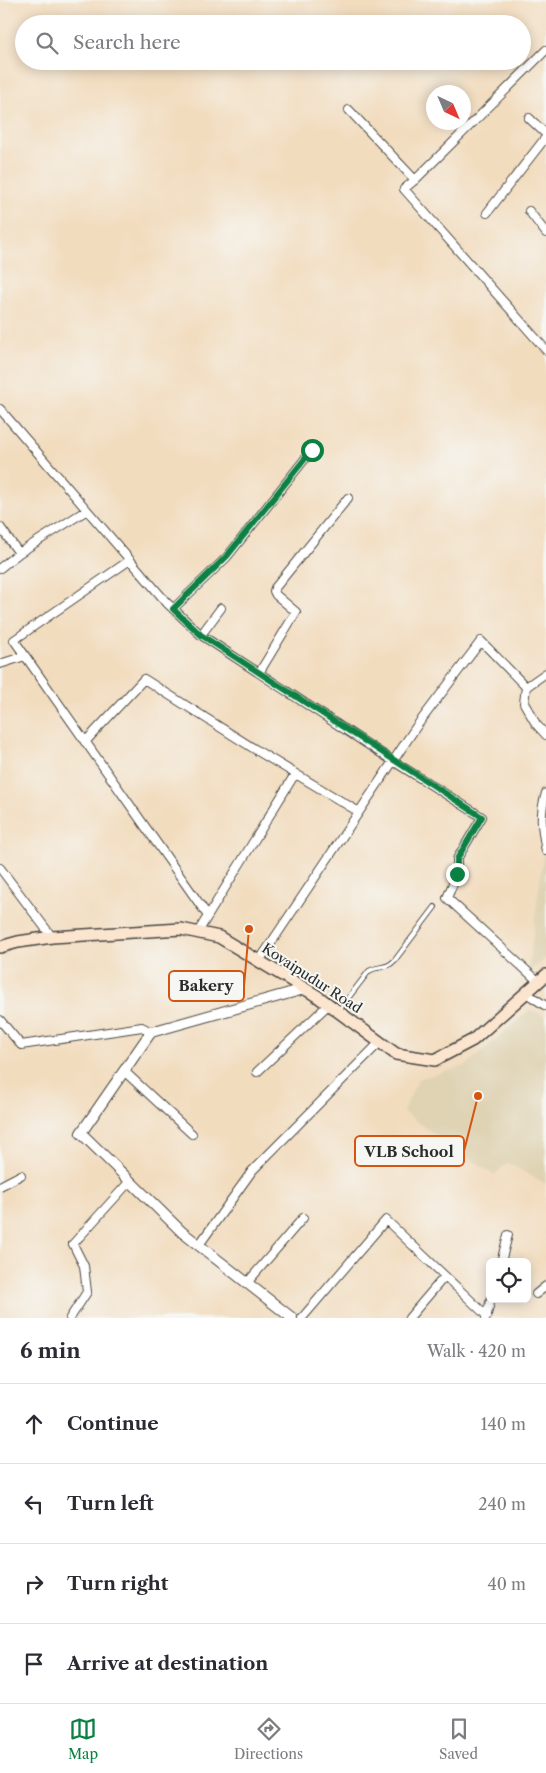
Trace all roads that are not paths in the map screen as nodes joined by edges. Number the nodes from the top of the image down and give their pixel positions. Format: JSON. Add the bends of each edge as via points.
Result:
{"nodes":[{"id":1,"x":546,"y":50,"type":"edge"},
{"id":2,"x":531,"y":65,"type":"edge"},
{"id":3,"x":526,"y":70,"type":"edge"},
{"id":4,"x":349,"y":110,"type":"dead end"},
{"id":5,"x":529,"y":118,"type":"dead end"},
{"id":6,"x":546,"y":135,"type":"edge"},
{"id":7,"x":415,"y":180,"type":"junction"},
{"id":8,"x":529,"y":211,"type":"dead end"},
{"id":9,"x":487,"y":213,"type":"dead end"},
{"id":10,"x":546,"y":233,"type":"edge"},
{"id":11,"x":546,"y":350,"type":"edge"},
{"id":12,"x":0,"y":409,"type":"edge"},
{"id":13,"x":312,"y":450,"type":"dead end"},
{"id":14,"x":348,"y":498,"type":"dead end"},
{"id":15,"x":87,"y":510,"type":"junction"},
{"id":16,"x":0,"y":527,"type":"edge"},
{"id":17,"x":20,"y":553,"type":"junction"},
{"id":18,"x":130,"y":560,"type":"junction"},
{"id":19,"x":0,"y":568,"type":"edge"},
{"id":20,"x":221,"y":608,"type":"dead end"},
{"id":21,"x":173,"y":609,"type":"junction"},
{"id":22,"x":201,"y":635,"type":"junction"},
{"id":23,"x":25,"y":656,"type":"junction"},
{"id":24,"x":0,"y":664,"type":"edge"},
{"id":25,"x":259,"y":673,"type":"junction"},
{"id":26,"x":546,"y":673,"type":"edge"},
{"id":27,"x":526,"y":687,"type":"junction"},
{"id":28,"x":546,"y":735,"type":"edge"},
{"id":29,"x":86,"y":742,"type":"junction"},
{"id":30,"x":393,"y":761,"type":"junction"},
{"id":31,"x":296,"y":774,"type":"junction"},
{"id":32,"x":546,"y":793,"type":"edge"},
{"id":33,"x":359,"y":812,"type":"junction"},
{"id":34,"x":546,"y":851,"type":"edge"},
{"id":35,"x":0,"y":868,"type":"edge"},
{"id":36,"x":435,"y":907,"type":"dead end"},
{"id":37,"x":208,"y":916,"type":"junction"},
{"id":38,"x":198,"y":932,"type":"junction"},
{"id":39,"x":52,"y":936,"type":"junction"},
{"id":40,"x":0,"y":947,"type":"edge"},
{"id":41,"x":258,"y":961,"type":"junction"},
{"id":42,"x":542,"y":979,"type":"edge"},
{"id":43,"x":304,"y":989,"type":"junction"},
{"id":44,"x":526,"y":994,"type":"junction"},
{"id":45,"x":328,"y":1005,"type":"junction"},
{"id":46,"x":546,"y":1006,"type":"edge"},
{"id":47,"x":338,"y":1012,"type":"junction"},
{"id":48,"x":0,"y":1020,"type":"edge"},
{"id":49,"x":151,"y":1032,"type":"junction"},
{"id":50,"x":380,"y":1042,"type":"junction"},
{"id":51,"x":124,"y":1071,"type":"junction"},
{"id":52,"x":256,"y":1072,"type":"dead end"},
{"id":53,"x":192,"y":1134,"type":"dead end"},
{"id":54,"x":21,"y":1176,"type":"dead end"},
{"id":55,"x":130,"y":1181,"type":"junction"},
{"id":56,"x":0,"y":1186,"type":"edge"},
{"id":57,"x":303,"y":1218,"type":"dead end"},
{"id":58,"x":508,"y":1235,"type":"dead end"},
{"id":59,"x":199,"y":1245,"type":"junction"},
{"id":60,"x":502,"y":1258,"type":"edge"},
{"id":61,"x":445,"y":1276,"type":"junction"},
{"id":62,"x":247,"y":1283,"type":"junction"},
{"id":63,"x":546,"y":1286,"type":"edge"},
{"id":64,"x":536,"y":1294,"type":"dead end"},
{"id":65,"x":490,"y":1303,"type":"edge"},
{"id":66,"x":486,"y":1317,"type":"edge"},
{"id":67,"x":70,"y":1318,"type":"edge"},
{"id":68,"x":292,"y":1318,"type":"edge"},
{"id":69,"x":302,"y":1318,"type":"edge"},
{"id":70,"x":409,"y":1318,"type":"edge"}],
"edges":[{"from":1,"to":2,"type":"street"},
{"from":3,"to":7,"type":"street"},
{"from":4,"to":7,"type":"street"},
{"from":5,"to":6,"type":"street"},
{"from":6,"to":9,"type":"street"},
{"from":7,"to":11,"type":"street","via":[[404,189]]},
{"from":8,"to":10,"type":"street"},
{"from":12,"to":15,"type":"street"},
{"from":13,"to":21,"type":"street","via":[[227,556]]},
{"from":14,"to":25,"type":"street","via":[[275,588],[276,595],[296,612]]},
{"from":15,"to":17,"type":"street"},
{"from":15,"to":18,"type":"street"},
{"from":16,"to":17,"type":"street"},
{"from":17,"to":19,"type":"street"},
{"from":18,"to":21,"type":"street"},
{"from":18,"to":23,"type":"street","via":[[14,640]]},
{"from":20,"to":22,"type":"street"},
{"from":21,"to":22,"type":"street"},
{"from":22,"to":25,"type":"street"},
{"from":23,"to":24,"type":"street"},
{"from":23,"to":29,"type":"street"},
{"from":25,"to":30,"type":"street"},
{"from":26,"to":27,"type":"street"},
{"from":27,"to":28,"type":"street","via":[[524,704]]},
{"from":27,"to":30,"type":"street","via":[[481,641]]},
{"from":29,"to":31,"type":"street","via":[[144,679]]},
{"from":29,"to":37,"type":"street"},
{"from":30,"to":33,"type":"street"},
{"from":30,"to":42,"type":"street","via":[[482,817],[457,859],[457,874],[447,898]]},
{"from":31,"to":33,"type":"street"},
{"from":31,"to":37,"type":"street"},
{"from":32,"to":34,"type":"street","via":[[541,823]]},
{"from":33,"to":41,"type":"street"},
{"from":35,"to":39,"type":"street"},
{"from":36,"to":47,"type":"lane","via":[[395,960],[386,967],[369,971]]},
{"from":37,"to":38,"type":"street"},
{"from":38,"to":39,"type":"main road","name":"Kovaipudur Road","via":[[181,929]]},
{"from":38,"to":41,"type":"main road","name":"Kovaipudur Road","via":[[219,937]]},
{"from":39,"to":40,"type":"main road","name":"Kovaipudur Road"},
{"from":41,"to":43,"type":"main road","name":"Kovaipudur Road"},
{"from":42,"to":44,"type":"main road","name":"Kovaipudur Road"},
{"from":43,"to":45,"type":"main road","name":"Kovaipudur Road"},
{"from":43,"to":49,"type":"street"},
{"from":44,"to":46,"type":"street"},
{"from":44,"to":50,"type":"main road","name":"Kovaipudur Road","via":[[473,1040],[435,1060],[396,1054]]},
{"from":45,"to":47,"type":"main road","name":"Kovaipudur Road"},
{"from":45,"to":52,"type":"street"},
{"from":47,"to":50,"type":"main road","name":"Kovaipudur Road"},
{"from":48,"to":49,"type":"street","via":[[21,1045],[142,1027]]},
{"from":49,"to":51,"type":"street"},
{"from":50,"to":59,"type":"street","via":[[252,1171]]},
{"from":51,"to":53,"type":"street"},
{"from":51,"to":55,"type":"street","via":[[81,1133]]},
{"from":54,"to":56,"type":"street"},
{"from":55,"to":59,"type":"street"},
{"from":55,"to":67,"type":"street","via":[[72,1244],[84,1266],[87,1292]]},
{"from":57,"to":62,"type":"street"},
{"from":58,"to":60,"type":"street"},
{"from":59,"to":62,"type":"street"},
{"from":61,"to":66,"type":"street"},
{"from":61,"to":69,"type":"street","via":[[386,1220]]},
{"from":61,"to":70,"type":"street"},
{"from":62,"to":68,"type":"street"},
{"from":63,"to":64,"type":"street"},
{"from":65,"to":66,"type":"street"}]}
